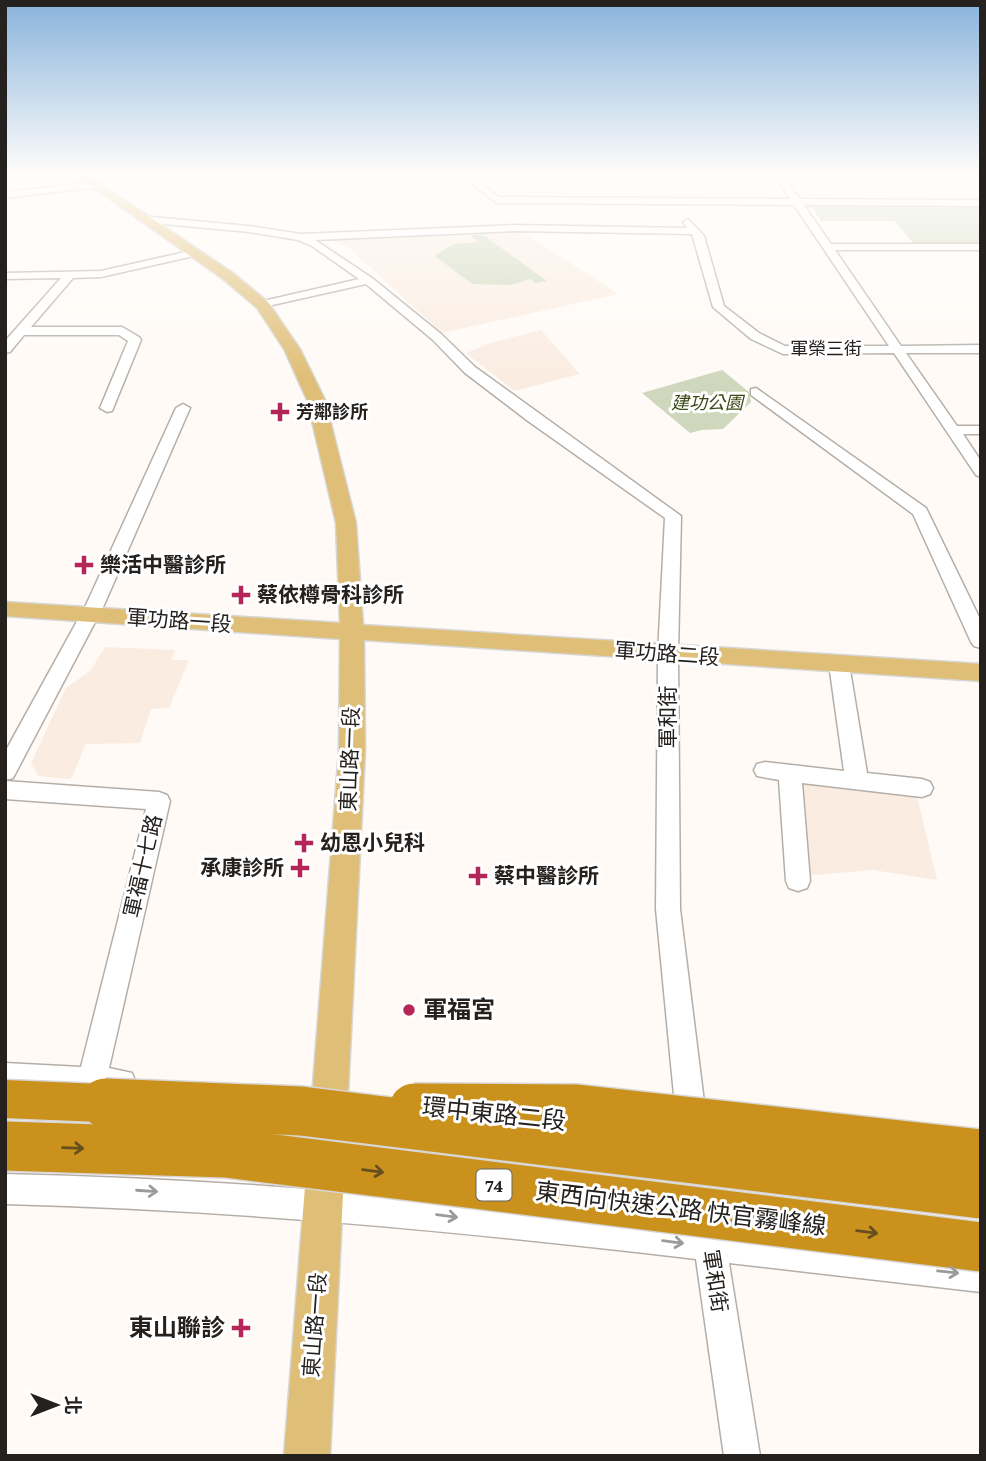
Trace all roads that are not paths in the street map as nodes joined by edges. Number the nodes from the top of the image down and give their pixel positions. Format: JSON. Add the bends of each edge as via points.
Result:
{"nodes":[{"id":1,"x":177,"y":242,"type":"edge"},
{"id":2,"x":310,"y":242,"type":"edge"},
{"id":3,"x":701,"y":242,"type":"edge"},
{"id":4,"x":824,"y":242,"type":"edge"},
{"id":5,"x":827,"y":247,"type":"junction"},
{"id":6,"x":981,"y":247,"type":"edge"},
{"id":7,"x":194,"y":253,"type":"junction"},
{"id":8,"x":5,"y":276,"type":"edge"},
{"id":9,"x":69,"y":276,"type":"junction"},
{"id":10,"x":368,"y":280,"type":"junction"},
{"id":11,"x":263,"y":305,"type":"junction"},
{"id":12,"x":21,"y":331,"type":"junction"},
{"id":13,"x":5,"y":349,"type":"edge"},
{"id":14,"x":981,"y":349,"type":"edge"},
{"id":15,"x":897,"y":350,"type":"junction"},
{"id":16,"x":756,"y":392,"type":"dead end"},
{"id":17,"x":107,"y":408,"type":"dead end"},
{"id":18,"x":183,"y":408,"type":"dead end"},
{"id":19,"x":952,"y":430,"type":"junction"},
{"id":20,"x":981,"y":430,"type":"edge"},
{"id":21,"x":981,"y":472,"type":"edge"},
{"id":22,"x":5,"y":609,"type":"edge"},
{"id":23,"x":89,"y":614,"type":"junction"},
{"id":24,"x":352,"y":633,"type":"junction"},
{"id":25,"x":981,"y":642,"type":"edge"},
{"id":26,"x":668,"y":654,"type":"junction"},
{"id":27,"x":839,"y":664,"type":"junction"},
{"id":28,"x":981,"y":673,"type":"edge"},
{"id":29,"x":765,"y":770,"type":"dead end"},
{"id":30,"x":5,"y":772,"type":"edge"},
{"id":31,"x":790,"y":773,"type":"junction"},
{"id":32,"x":857,"y":781,"type":"junction"},
{"id":33,"x":922,"y":788,"type":"dead end"},
{"id":34,"x":5,"y":790,"type":"edge"},
{"id":35,"x":798,"y":881,"type":"dead end"},
{"id":36,"x":5,"y":1077,"type":"edge"},
{"id":37,"x":92,"y":1081,"type":"junction"},
{"id":38,"x":5,"y":1099,"type":"edge"},
{"id":39,"x":317,"y":1104,"type":"junction"},
{"id":40,"x":693,"y":1134,"type":"junction"},
{"id":41,"x":5,"y":1146,"type":"edge"},
{"id":42,"x":981,"y":1154,"type":"edge"},
{"id":43,"x":981,"y":1173,"type":"edge"},
{"id":44,"x":5,"y":1189,"type":"edge"},
{"id":45,"x":981,"y":1194,"type":"edge"},
{"id":46,"x":323,"y":1203,"type":"junction"},
{"id":47,"x":710,"y":1246,"type":"junction"},
{"id":48,"x":981,"y":1247,"type":"edge"},
{"id":49,"x":981,"y":1276,"type":"edge"},
{"id":50,"x":307,"y":1456,"type":"edge"},
{"id":51,"x":742,"y":1456,"type":"edge"}],
"edges":[{"from":1,"to":7,"type":"main road","name":"東山路一段"},
{"from":2,"to":10,"type":"street","name":"軍和街"},
{"from":3,"to":15,"type":"street","name":"軍榮三街","via":[[719,307],[755,336],[783,350]]},
{"from":4,"to":5,"type":"street"},
{"from":5,"to":6,"type":"street"},
{"from":5,"to":15,"type":"street"},
{"from":7,"to":9,"type":"street","via":[[101,274]]},
{"from":7,"to":11,"type":"main road","name":"東山路一段"},
{"from":8,"to":9,"type":"street"},
{"from":9,"to":12,"type":"street"},
{"from":10,"to":11,"type":"street"},
{"from":10,"to":26,"type":"street","name":"軍和街","via":[[470,370],[673,516]]},
{"from":11,"to":24,"type":"main road","name":"東山路一段","via":[[292,349],[316,400],[346,523]]},
{"from":12,"to":13,"type":"street"},
{"from":12,"to":17,"type":"street","via":[[121,331],[135,340]]},
{"from":14,"to":15,"type":"street","name":"軍榮三街"},
{"from":15,"to":19,"type":"street"},
{"from":16,"to":25,"type":"street","via":[[920,512]]},
{"from":18,"to":23,"type":"street"},
{"from":19,"to":20,"type":"street"},
{"from":19,"to":21,"type":"street"},
{"from":22,"to":23,"type":"main road","name":"軍功路一段"},
{"from":23,"to":24,"type":"main road","name":"軍功路一段"},
{"from":23,"to":30,"type":"street"},
{"from":24,"to":26,"type":"main road","name":"軍功路二段"},
{"from":24,"to":39,"type":"main road","name":"東山路一段","via":[[352,751]]},
{"from":26,"to":27,"type":"main road","name":"軍功路二段"},
{"from":26,"to":40,"type":"street","name":"軍和街","via":[[668,909]]},
{"from":27,"to":28,"type":"main road","name":"軍功路二段"},
{"from":27,"to":32,"type":"street"},
{"from":29,"to":31,"type":"street"},
{"from":31,"to":32,"type":"street"},
{"from":31,"to":35,"type":"street"},
{"from":32,"to":33,"type":"street"},
{"from":34,"to":37,"type":"street","name":"軍福十七路","via":[[159,801]]},
{"from":36,"to":37,"type":"street","name":"環中東路二段"},
{"from":37,"to":39,"type":"street","name":"環中東路二段"},
{"from":38,"to":39,"type":"highway","bridge":true},
{"from":39,"to":40,"type":"street","name":"環中東路二段"},
{"from":39,"to":42,"type":"highway","bridge":true,"via":[[577,1109]]},
{"from":39,"to":45,"type":"highway","bridge":true},
{"from":39,"to":46,"type":"main road","name":"東山路一段"},
{"from":40,"to":43,"type":"street","name":"環中東路二段"},
{"from":40,"to":47,"type":"street","name":"軍和街"},
{"from":41,"to":48,"type":"highway","name":"東西向快速公路 快官霧峰線","number":"74","one_way":true,"bridge":true,"via":[[226,1153]]},
{"from":44,"to":46,"type":"street","one_way":true,"via":[[136,1191]]},
{"from":46,"to":47,"type":"street","one_way":true},
{"from":46,"to":50,"type":"main road","name":"東山路一段"},
{"from":47,"to":49,"type":"street","one_way":true},
{"from":47,"to":51,"type":"street","name":"軍和街"}]}
